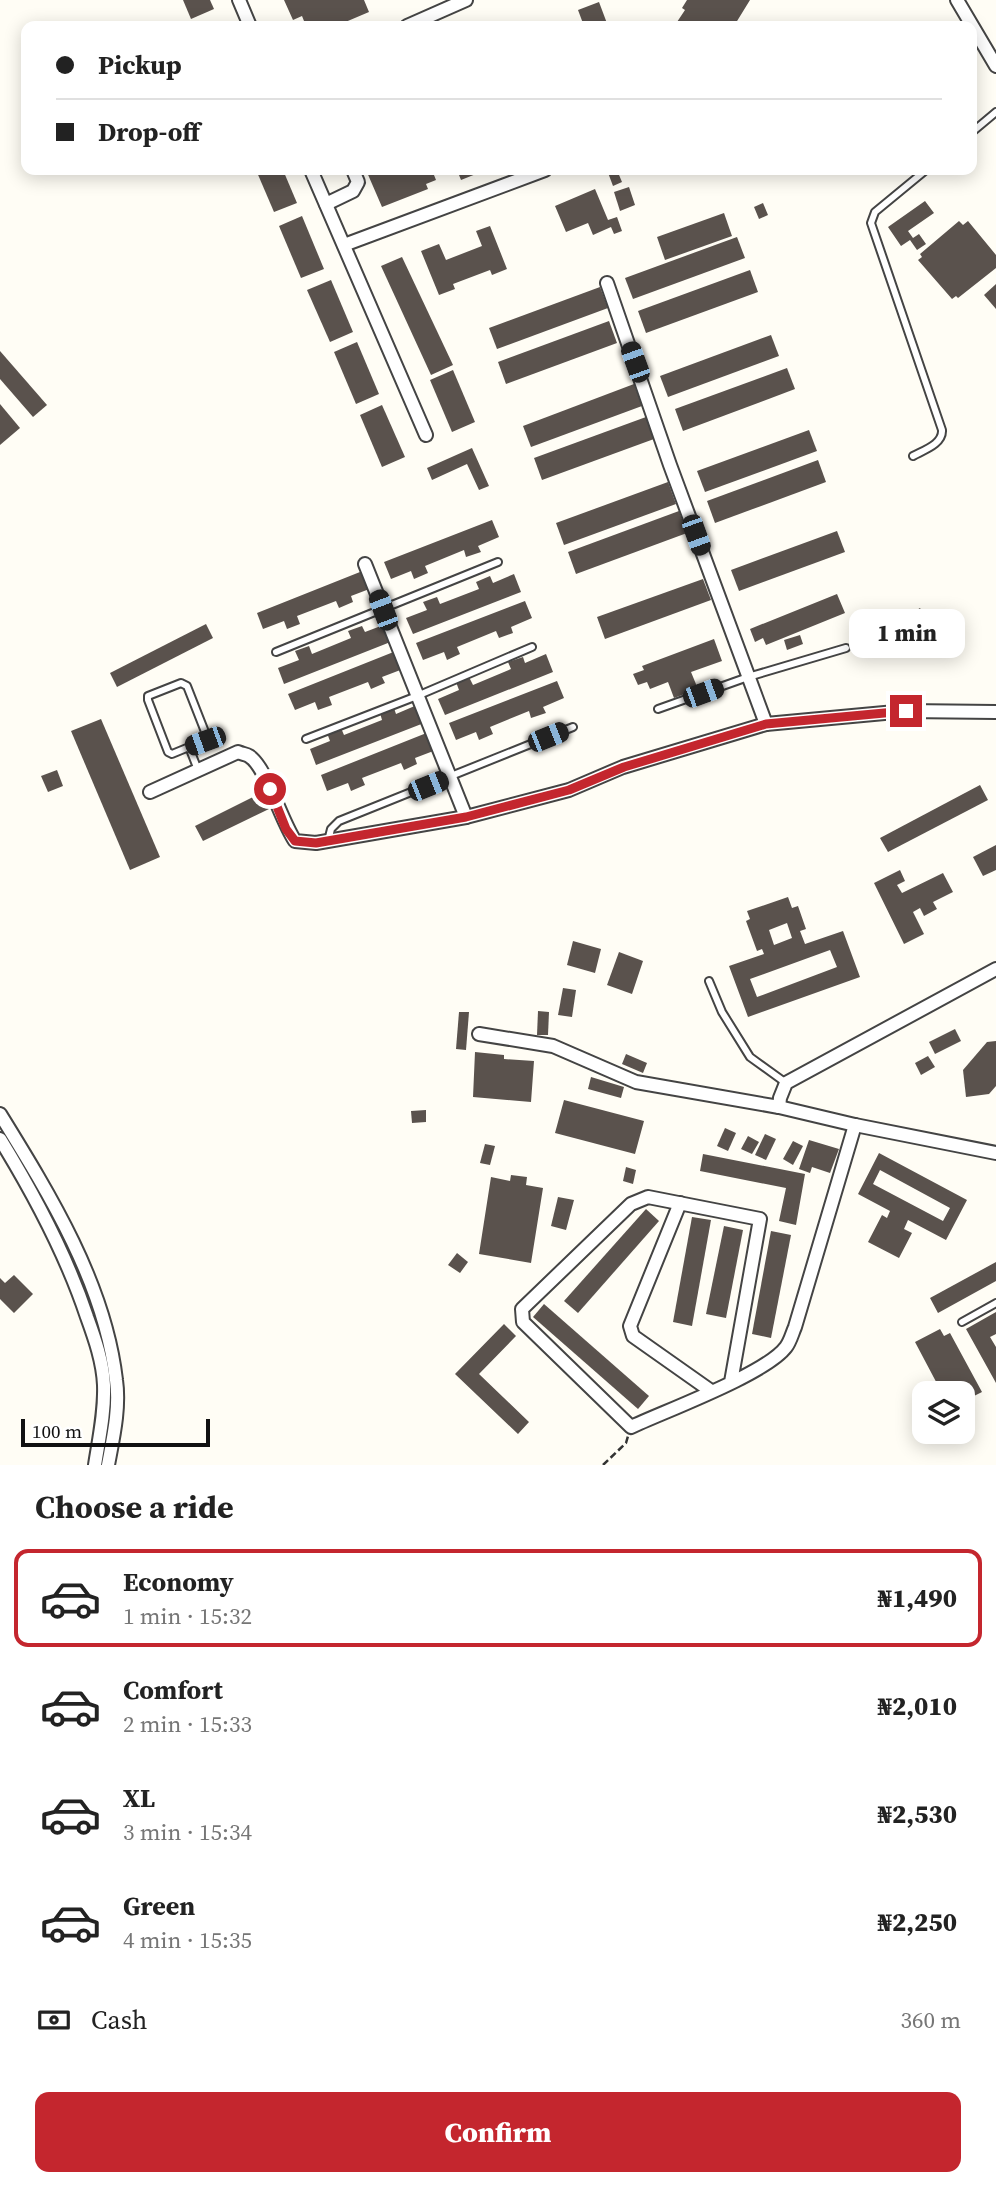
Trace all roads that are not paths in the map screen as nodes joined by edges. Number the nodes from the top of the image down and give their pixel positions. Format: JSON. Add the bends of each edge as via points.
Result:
{"nodes":[{"id":1,"x":239,"y":0,"type":"edge"},
{"id":2,"x":466,"y":0,"type":"edge"},
{"id":3,"x":957,"y":0,"type":"edge"},
{"id":4,"x":248,"y":21,"type":"edge"},
{"id":5,"x":418,"y":21,"type":"edge"},
{"id":6,"x":969,"y":21,"type":"edge"},
{"id":7,"x":977,"y":34,"type":"edge"},
{"id":8,"x":996,"y":66,"type":"edge"},
{"id":9,"x":996,"y":112,"type":"edge"},
{"id":10,"x":977,"y":128,"type":"edge"},
{"id":11,"x":313,"y":175,"type":"edge"},
{"id":12,"x":354,"y":175,"type":"edge"},
{"id":13,"x":532,"y":175,"type":"edge"},
{"id":14,"x":920,"y":175,"type":"edge"},
{"id":15,"x":326,"y":204,"type":"junction"},
{"id":16,"x":344,"y":245,"type":"junction"},
{"id":17,"x":607,"y":283,"type":"dead end"},
{"id":18,"x":426,"y":435,"type":"dead end"},
{"id":19,"x":913,"y":456,"type":"dead end"},
{"id":20,"x":498,"y":562,"type":"dead end"},
{"id":21,"x":365,"y":564,"type":"dead end"},
{"id":22,"x":383,"y":610,"type":"junction"},
{"id":23,"x":532,"y":647,"type":"dead end"},
{"id":24,"x":846,"y":648,"type":"dead end"},
{"id":25,"x":276,"y":652,"type":"dead end"},
{"id":26,"x":748,"y":677,"type":"junction"},
{"id":27,"x":417,"y":696,"type":"junction"},
{"id":28,"x":658,"y":709,"type":"dead end"},
{"id":29,"x":996,"y":712,"type":"edge"},
{"id":30,"x":766,"y":724,"type":"junction"},
{"id":31,"x":573,"y":727,"type":"dead end"},
{"id":32,"x":306,"y":739,"type":"dead end"},
{"id":33,"x":189,"y":747,"type":"junction"},
{"id":34,"x":198,"y":770,"type":"junction"},
{"id":35,"x":450,"y":777,"type":"junction"},
{"id":36,"x":150,"y":792,"type":"dead end"},
{"id":37,"x":466,"y":817,"type":"junction"},
{"id":38,"x":328,"y":841,"type":"junction"},
{"id":39,"x":996,"y":969,"type":"edge"},
{"id":40,"x":709,"y":981,"type":"dead end"},
{"id":41,"x":479,"y":1034,"type":"dead end"},
{"id":42,"x":786,"y":1083,"type":"junction"},
{"id":43,"x":779,"y":1107,"type":"junction"},
{"id":44,"x":0,"y":1114,"type":"edge"},
{"id":45,"x":855,"y":1125,"type":"junction"},
{"id":46,"x":0,"y":1139,"type":"edge"},
{"id":47,"x":996,"y":1153,"type":"edge"},
{"id":48,"x":680,"y":1203,"type":"junction"},
{"id":49,"x":996,"y":1303,"type":"edge"},
{"id":50,"x":962,"y":1322,"type":"dead end"},
{"id":51,"x":731,"y":1382,"type":"junction"},
{"id":52,"x":711,"y":1391,"type":"junction"},
{"id":53,"x":95,"y":1465,"type":"edge"},
{"id":54,"x":108,"y":1465,"type":"edge"}],
"edges":[{"from":1,"to":4,"type":"street"},
{"from":2,"to":5,"type":"street"},
{"from":3,"to":6,"type":"street"},
{"from":7,"to":8,"type":"street"},
{"from":9,"to":10,"type":"lane"},
{"from":11,"to":15,"type":"street"},
{"from":12,"to":15,"type":"street","via":[[358,182],[353,191]]},
{"from":13,"to":16,"type":"street"},
{"from":14,"to":19,"type":"lane","via":[[875,212],[871,223],[943,435]]},
{"from":15,"to":16,"type":"street"},
{"from":16,"to":18,"type":"street"},
{"from":17,"to":26,"type":"street"},
{"from":20,"to":22,"type":"lane"},
{"from":21,"to":22,"type":"street"},
{"from":22,"to":25,"type":"lane"},
{"from":22,"to":27,"type":"street"},
{"from":23,"to":27,"type":"lane"},
{"from":24,"to":26,"type":"lane"},
{"from":26,"to":28,"type":"lane"},
{"from":26,"to":30,"type":"street"},
{"from":27,"to":32,"type":"lane"},
{"from":27,"to":35,"type":"street"},
{"from":29,"to":30,"type":"street","via":[[906,711]]},
{"from":30,"to":37,"type":"street","via":[[624,767],[569,790]]},
{"from":31,"to":35,"type":"lane"},
{"from":33,"to":33,"type":"lane","via":[[168,752],[148,700],[148,696],[181,682],[187,685],[207,737]]},
{"from":33,"to":34,"type":"lane"},
{"from":34,"to":36,"type":"street"},
{"from":34,"to":38,"type":"street","via":[[238,752],[250,757],[261,770],[295,841]]},
{"from":35,"to":37,"type":"street"},
{"from":35,"to":38,"type":"lane","via":[[339,821]]},
{"from":37,"to":38,"type":"street"},
{"from":39,"to":42,"type":"street"},
{"from":40,"to":42,"type":"lane","via":[[750,1057]]},
{"from":41,"to":43,"type":"street","via":[[553,1046],[636,1082]]},
{"from":42,"to":43,"type":"street"},
{"from":43,"to":45,"type":"street"},
{"from":44,"to":54,"type":"street","via":[[49,1195],[89,1280],[109,1341],[117,1383]]},
{"from":45,"to":47,"type":"street"},
{"from":45,"to":51,"type":"street","via":[[785,1348]]},
{"from":46,"to":53,"type":"street","via":[[38,1201],[76,1284],[96,1344],[104,1384]]},
{"from":48,"to":51,"type":"street","via":[[760,1219]]},
{"from":48,"to":52,"type":"street","via":[[630,1326],[633,1336]]},
{"from":48,"to":52,"type":"street","via":[[648,1197],[631,1204],[522,1309],[523,1322],[631,1426]]},
{"from":49,"to":50,"type":"lane"},
{"from":51,"to":52,"type":"street"}]}
